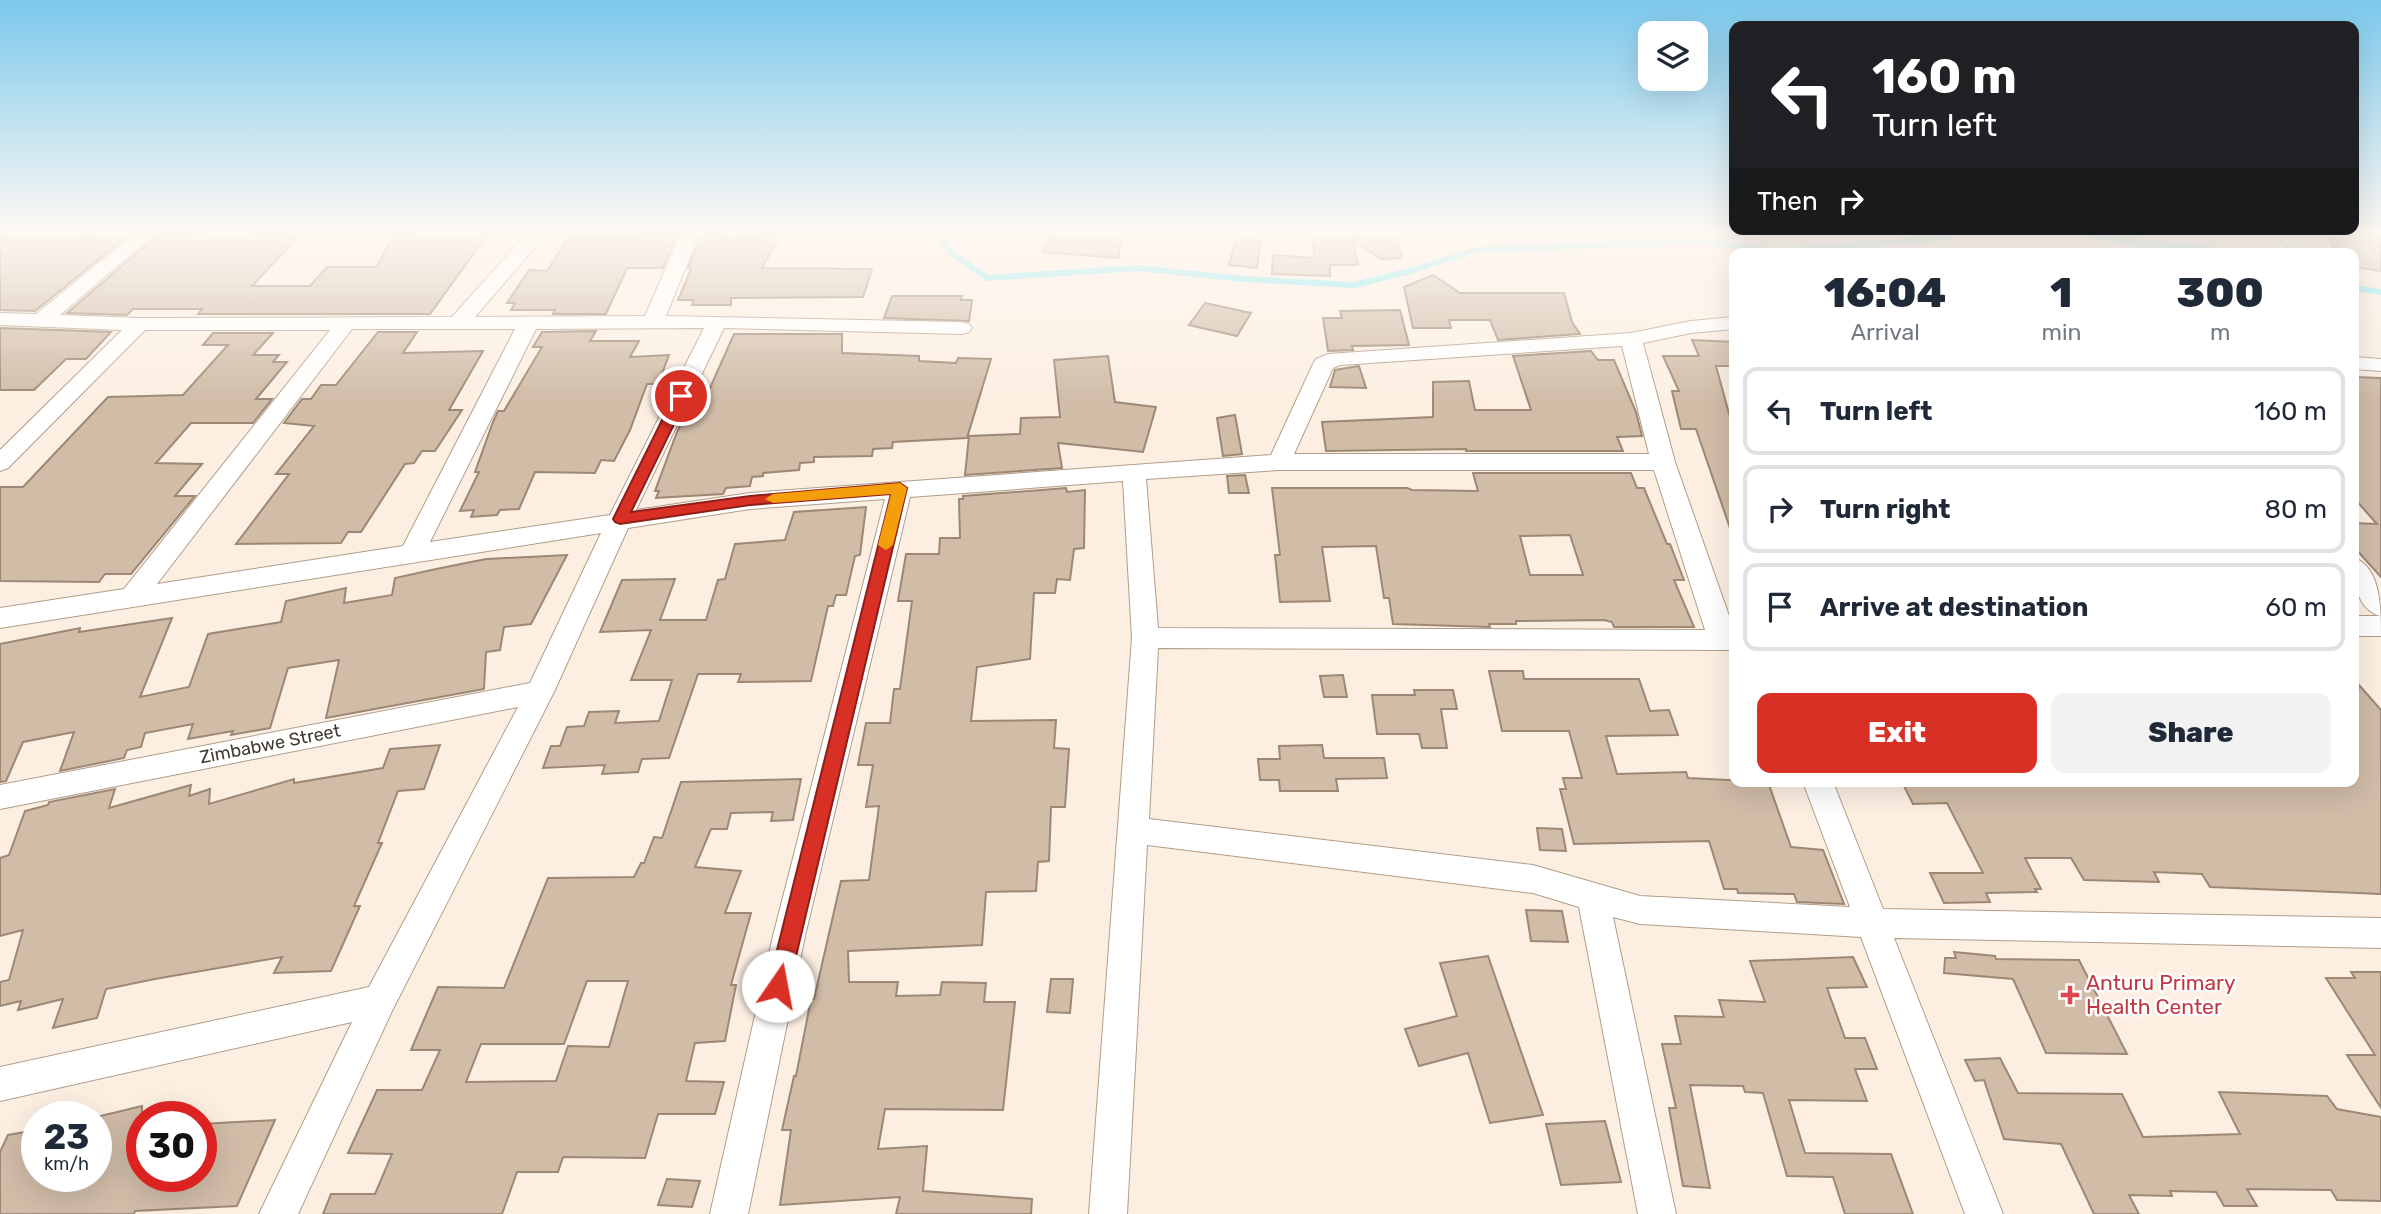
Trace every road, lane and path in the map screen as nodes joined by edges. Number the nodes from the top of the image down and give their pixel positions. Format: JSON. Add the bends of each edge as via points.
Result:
{"nodes":[{"id":1,"x":80,"y":288,"type":"edge"},
{"id":2,"x":489,"y":288,"type":"edge"},
{"id":3,"x":667,"y":288,"type":"edge"},
{"id":4,"x":0,"y":318,"type":"edge"},
{"id":5,"x":41,"y":320,"type":"junction"},
{"id":6,"x":346,"y":322,"type":"junction"},
{"id":7,"x":459,"y":322,"type":"junction"},
{"id":8,"x":653,"y":322,"type":"junction"},
{"id":9,"x":717,"y":322,"type":"junction"},
{"id":10,"x":529,"y":323,"type":"junction"},
{"id":11,"x":1729,"y":323,"type":"edge"},
{"id":12,"x":139,"y":324,"type":"junction"},
{"id":13,"x":962,"y":328,"type":"dead end"},
{"id":14,"x":1631,"y":339,"type":"junction"},
{"id":15,"x":2359,"y":363,"type":"edge"},
{"id":16,"x":2381,"y":365,"type":"edge"},
{"id":17,"x":1279,"y":462,"type":"junction"},
{"id":18,"x":1663,"y":462,"type":"junction"},
{"id":19,"x":0,"y":463,"type":"edge"},
{"id":20,"x":1134,"y":471,"type":"junction"},
{"id":21,"x":900,"y":488,"type":"junction"},
{"id":22,"x":620,"y":519,"type":"junction"},
{"id":23,"x":412,"y":553,"type":"junction"},
{"id":24,"x":2359,"y":574,"type":"edge"},
{"id":25,"x":132,"y":598,"type":"junction"},
{"id":26,"x":2381,"y":607,"type":"edge"},
{"id":27,"x":0,"y":618,"type":"edge"},
{"id":28,"x":2359,"y":626,"type":"edge"},
{"id":29,"x":2381,"y":626,"type":"edge"},
{"id":30,"x":1145,"y":638,"type":"junction"},
{"id":31,"x":1728,"y":640,"type":"edge"},
{"id":32,"x":540,"y":692,"type":"junction"},
{"id":33,"x":1820,"y":787,"type":"edge"},
{"id":34,"x":0,"y":797,"type":"edge"},
{"id":35,"x":1133,"y":830,"type":"junction"},
{"id":36,"x":1593,"y":898,"type":"junction"},
{"id":37,"x":1873,"y":922,"type":"junction"},
{"id":38,"x":2381,"y":933,"type":"edge"},
{"id":39,"x":380,"y":999,"type":"junction"},
{"id":40,"x":0,"y":1084,"type":"edge"},
{"id":41,"x":278,"y":1214,"type":"edge"},
{"id":42,"x":729,"y":1214,"type":"edge"},
{"id":43,"x":1108,"y":1214,"type":"edge"},
{"id":44,"x":1657,"y":1214,"type":"edge"},
{"id":45,"x":1984,"y":1214,"type":"edge"}],
"edges":[{"from":1,"to":5,"type":"street"},
{"from":2,"to":7,"type":"street"},
{"from":3,"to":8,"type":"street"},
{"from":4,"to":5,"type":"street"},
{"from":5,"to":12,"type":"street"},
{"from":6,"to":7,"type":"street"},
{"from":6,"to":12,"type":"street"},
{"from":6,"to":25,"type":"street"},
{"from":7,"to":10,"type":"street"},
{"from":8,"to":9,"type":"street"},
{"from":8,"to":10,"type":"street"},
{"from":9,"to":13,"type":"street"},
{"from":9,"to":22,"type":"street"},
{"from":10,"to":23,"type":"street"},
{"from":11,"to":14,"type":"street"},
{"from":12,"to":19,"type":"street"},
{"from":14,"to":17,"type":"street","via":[[1336,359],[1324,364]]},
{"from":14,"to":18,"type":"street"},
{"from":15,"to":16,"type":"street"},
{"from":17,"to":18,"type":"street"},
{"from":17,"to":20,"type":"street"},
{"from":18,"to":31,"type":"street"},
{"from":20,"to":21,"type":"street"},
{"from":20,"to":30,"type":"street"},
{"from":21,"to":22,"type":"street","via":[[750,500]]},
{"from":21,"to":42,"type":"street","via":[[789,936]]},
{"from":22,"to":23,"type":"street"},
{"from":22,"to":32,"type":"street"},
{"from":23,"to":25,"type":"street"},
{"from":24,"to":26,"type":"street"},
{"from":25,"to":27,"type":"street"},
{"from":28,"to":29,"type":"street"},
{"from":30,"to":31,"type":"street"},
{"from":30,"to":35,"type":"street"},
{"from":32,"to":34,"type":"street","name":"Zimbabwe Street"},
{"from":32,"to":39,"type":"street"},
{"from":33,"to":37,"type":"street"},
{"from":35,"to":36,"type":"street","via":[[1534,879]]},
{"from":35,"to":43,"type":"street"},
{"from":36,"to":37,"type":"street","via":[[1640,910]]},
{"from":36,"to":44,"type":"street"},
{"from":37,"to":38,"type":"street"},
{"from":37,"to":45,"type":"street"},
{"from":39,"to":40,"type":"street"},
{"from":39,"to":41,"type":"street"}]}
